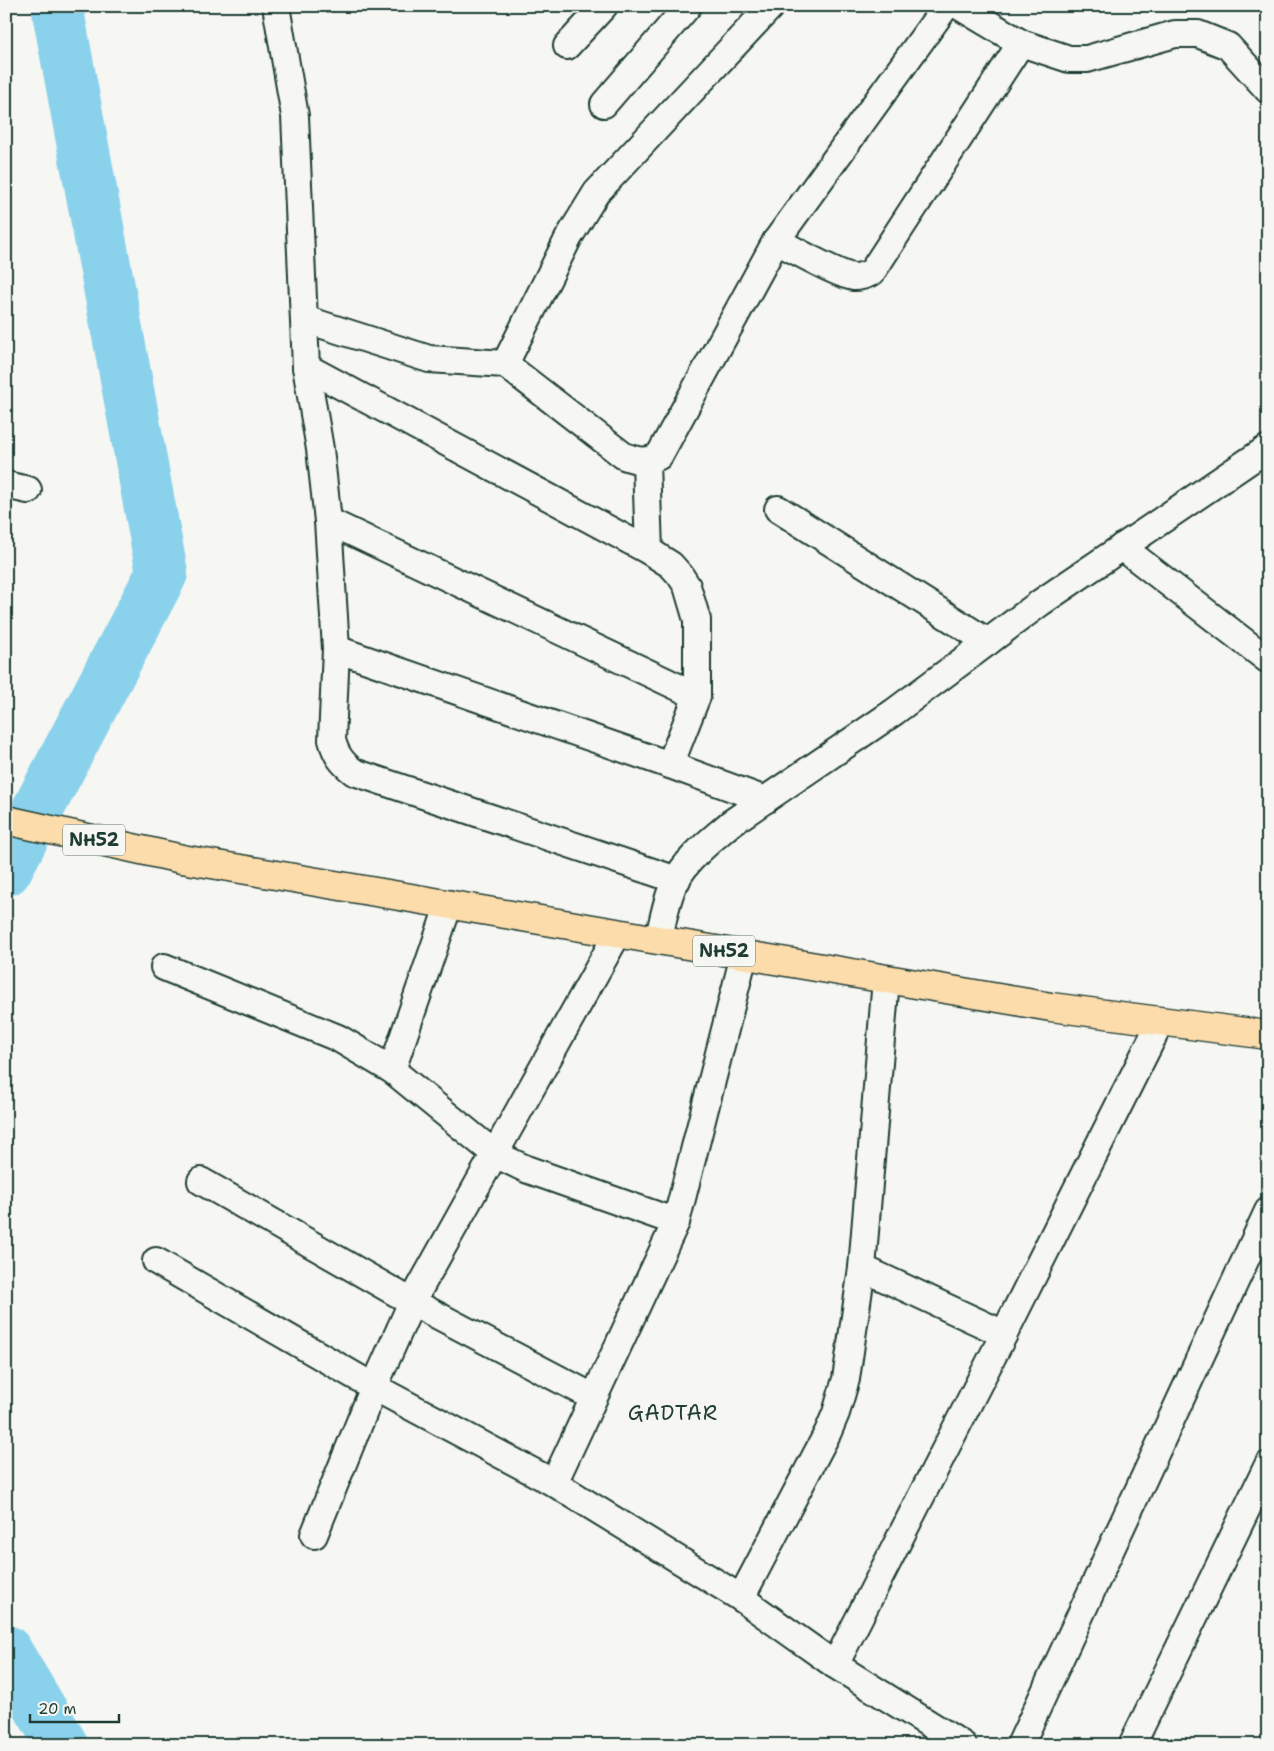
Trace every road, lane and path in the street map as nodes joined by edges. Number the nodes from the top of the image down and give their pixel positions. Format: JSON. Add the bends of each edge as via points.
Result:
{"nodes":[{"id":1,"x":276,"y":6,"type":"edge"},
{"id":2,"x":604,"y":6,"type":"edge"},
{"id":3,"x":688,"y":6,"type":"edge"},
{"id":4,"x":771,"y":6,"type":"edge"},
{"id":5,"x":946,"y":6,"type":"edge"},
{"id":6,"x":959,"y":6,"type":"edge"},
{"id":7,"x":1021,"y":44,"type":"junction"},
{"id":8,"x":567,"y":46,"type":"dead end"},
{"id":9,"x":1268,"y":90,"type":"edge"},
{"id":10,"x":604,"y":104,"type":"dead end"},
{"id":11,"x":776,"y":241,"type":"junction"},
{"id":12,"x":304,"y":319,"type":"junction"},
{"id":13,"x":505,"y":364,"type":"junction"},
{"id":14,"x":306,"y":367,"type":"junction"},
{"id":15,"x":1268,"y":448,"type":"edge"},
{"id":16,"x":646,"y":462,"type":"junction"},
{"id":17,"x":778,"y":509,"type":"dead end"},
{"id":18,"x":328,"y":521,"type":"junction"},
{"id":19,"x":1122,"y":547,"type":"junction"},
{"id":20,"x":649,"y":551,"type":"junction"},
{"id":21,"x":988,"y":642,"type":"junction"},
{"id":22,"x":336,"y":649,"type":"junction"},
{"id":23,"x":1268,"y":660,"type":"edge"},
{"id":24,"x":697,"y":696,"type":"junction"},
{"id":25,"x":670,"y":765,"type":"junction"},
{"id":26,"x":765,"y":800,"type":"junction"},
{"id":27,"x":6,"y":820,"type":"edge"},
{"id":28,"x":677,"y":880,"type":"junction"},
{"id":29,"x":449,"y":904,"type":"junction"},
{"id":30,"x":618,"y":933,"type":"junction"},
{"id":31,"x":658,"y":940,"type":"junction"},
{"id":32,"x":744,"y":955,"type":"junction"},
{"id":33,"x":164,"y":967,"type":"dead end"},
{"id":34,"x":886,"y":979,"type":"junction"},
{"id":35,"x":1161,"y":1021,"type":"junction"},
{"id":36,"x":1268,"y":1035,"type":"edge"},
{"id":37,"x":392,"y":1070,"type":"junction"},
{"id":38,"x":495,"y":1154,"type":"junction"},
{"id":39,"x":201,"y":1181,"type":"dead end"},
{"id":40,"x":1268,"y":1211,"type":"edge"},
{"id":41,"x":676,"y":1222,"type":"junction"},
{"id":42,"x":156,"y":1261,"type":"dead end"},
{"id":43,"x":862,"y":1268,"type":"junction"},
{"id":44,"x":412,"y":1302,"type":"junction"},
{"id":45,"x":1004,"y":1334,"type":"junction"},
{"id":46,"x":374,"y":1387,"type":"junction"},
{"id":47,"x":593,"y":1397,"type":"junction"},
{"id":48,"x":1268,"y":1465,"type":"edge"},
{"id":49,"x":554,"y":1483,"type":"junction"},
{"id":50,"x":314,"y":1535,"type":"dead end"},
{"id":51,"x":740,"y":1598,"type":"junction"},
{"id":52,"x":836,"y":1664,"type":"junction"},
{"id":53,"x":963,"y":1745,"type":"edge"},
{"id":54,"x":1020,"y":1745,"type":"edge"},
{"id":55,"x":1132,"y":1745,"type":"edge"}],
"edges":[{"from":1,"to":12,"type":"street","via":[[295,116]]},
{"from":2,"to":8,"type":"street"},
{"from":3,"to":10,"type":"street"},
{"from":4,"to":13,"type":"street","via":[[596,193],[569,237]]},
{"from":5,"to":11,"type":"street"},
{"from":6,"to":7,"type":"street"},
{"from":7,"to":9,"type":"street","via":[[1068,58],[1087,59],[1175,34],[1198,34],[1228,46]]},
{"from":7,"to":11,"type":"street","via":[[872,272],[853,277]]},
{"from":11,"to":16,"type":"street","via":[[659,456]]},
{"from":12,"to":13,"type":"street","via":[[429,359]]},
{"from":12,"to":14,"type":"street"},
{"from":13,"to":16,"type":"street","via":[[624,456]]},
{"from":14,"to":18,"type":"street"},
{"from":14,"to":20,"type":"street"},
{"from":15,"to":19,"type":"street"},
{"from":16,"to":20,"type":"street"},
{"from":17,"to":21,"type":"street"},
{"from":18,"to":22,"type":"street"},
{"from":18,"to":24,"type":"street"},
{"from":19,"to":21,"type":"street"},
{"from":19,"to":23,"type":"street"},
{"from":20,"to":24,"type":"street","via":[[671,565],[687,586],[697,620]]},
{"from":21,"to":26,"type":"street","via":[[894,712]]},
{"from":22,"to":25,"type":"street"},
{"from":22,"to":28,"type":"street","via":[[332,740],[342,764],[354,772]]},
{"from":24,"to":25,"type":"street"},
{"from":25,"to":26,"type":"street"},
{"from":26,"to":28,"type":"street","via":[[706,844]]},
{"from":27,"to":29,"type":"highway","number":"NH52","via":[[182,859]]},
{"from":28,"to":31,"type":"street"},
{"from":29,"to":30,"type":"highway","number":"NH52"},
{"from":29,"to":37,"type":"street"},
{"from":30,"to":31,"type":"highway","number":"NH52"},
{"from":30,"to":38,"type":"street"},
{"from":31,"to":32,"type":"highway","number":"NH52"},
{"from":32,"to":34,"type":"highway","number":"NH52"},
{"from":32,"to":41,"type":"street"},
{"from":33,"to":37,"type":"street","via":[[338,1038]]},
{"from":34,"to":35,"type":"highway","number":"NH52","via":[[1052,1007]]},
{"from":34,"to":43,"type":"street"},
{"from":35,"to":36,"type":"highway","number":"NH52"},
{"from":35,"to":45,"type":"street"},
{"from":37,"to":38,"type":"street"},
{"from":38,"to":41,"type":"street","via":[[526,1169]]},
{"from":38,"to":44,"type":"street"},
{"from":39,"to":44,"type":"street"},
{"from":40,"to":54,"type":"street"},
{"from":41,"to":47,"type":"street"},
{"from":42,"to":46,"type":"street"},
{"from":43,"to":45,"type":"street"},
{"from":43,"to":51,"type":"street","via":[[846,1379],[836,1413]]},
{"from":44,"to":46,"type":"street"},
{"from":44,"to":47,"type":"street"},
{"from":45,"to":52,"type":"street"},
{"from":46,"to":49,"type":"street"},
{"from":46,"to":50,"type":"street"},
{"from":47,"to":49,"type":"street"},
{"from":48,"to":55,"type":"street"},
{"from":49,"to":51,"type":"street"},
{"from":51,"to":52,"type":"street"},
{"from":52,"to":53,"type":"street"}]}
